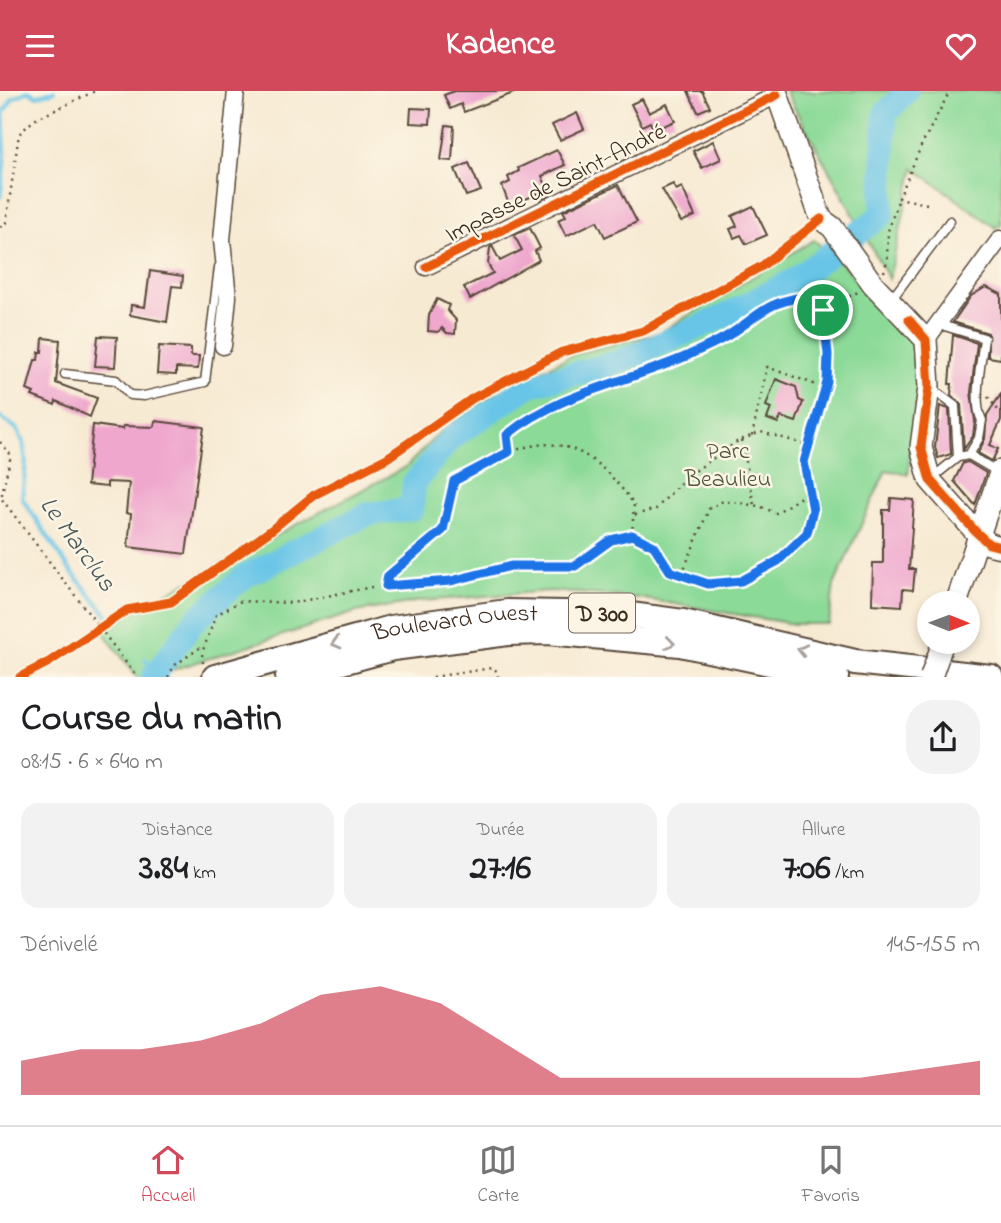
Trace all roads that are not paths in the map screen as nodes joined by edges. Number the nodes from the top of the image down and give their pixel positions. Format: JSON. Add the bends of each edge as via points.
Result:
{"nodes":[{"id":1,"x":236,"y":91,"type":"edge"},
{"id":2,"x":775,"y":92,"type":"edge"},
{"id":3,"x":950,"y":221,"type":"dead end"},
{"id":4,"x":1001,"y":239,"type":"edge"},
{"id":5,"x":222,"y":240,"type":"junction"},
{"id":6,"x":426,"y":267,"type":"dead end"},
{"id":7,"x":891,"y":301,"type":"junction"},
{"id":8,"x":932,"y":332,"type":"junction"},
{"id":9,"x":223,"y":346,"type":"dead end"},
{"id":10,"x":65,"y":374,"type":"dead end"},
{"id":11,"x":929,"y":387,"type":"junction"},
{"id":12,"x":969,"y":455,"type":"junction"},
{"id":13,"x":958,"y":457,"type":"junction"},
{"id":14,"x":997,"y":470,"type":"edge"},
{"id":15,"x":930,"y":479,"type":"junction"},
{"id":16,"x":980,"y":535,"type":"junction"},
{"id":17,"x":1001,"y":547,"type":"edge"},
{"id":18,"x":961,"y":591,"type":"edge"},
{"id":19,"x":209,"y":671,"type":"edge"},
{"id":20,"x":288,"y":677,"type":"edge"},
{"id":21,"x":836,"y":677,"type":"edge"},
{"id":22,"x":990,"y":677,"type":"edge"}],
"edges":[{"from":1,"to":5,"type":"street"},
{"from":2,"to":6,"type":"street","name":"Impasse de Saint-André"},
{"from":2,"to":7,"type":"street","via":[[821,219]]},
{"from":3,"to":7,"type":"lane"},
{"from":4,"to":8,"type":"street"},
{"from":5,"to":9,"type":"street","via":[[228,297]]},
{"from":5,"to":10,"type":"lane","via":[[205,382],[144,397],[130,395],[116,380]]},
{"from":7,"to":8,"type":"street"},
{"from":8,"to":11,"type":"street"},
{"from":8,"to":12,"type":"lane","via":[[984,338],[979,389],[982,420]]},
{"from":11,"to":13,"type":"lane","via":[[955,406]]},
{"from":11,"to":15,"type":"street","via":[[920,447]]},
{"from":12,"to":13,"type":"lane"},
{"from":12,"to":14,"type":"lane"},
{"from":13,"to":15,"type":"lane"},
{"from":14,"to":16,"type":"street"},
{"from":15,"to":16,"type":"street"},
{"from":16,"to":17,"type":"street"},
{"from":16,"to":18,"type":"street"},
{"from":22,"to":19,"type":"main road","name":"Boulevard Ouest","number":"D 300","one_way":true,"via":[[855,661],[635,615],[507,612],[391,628]]},
{"from":20,"to":21,"type":"main road","name":"Boulevard Ouest","number":"D 300","one_way":true,"via":[[393,648],[548,632],[680,644]]}]}
